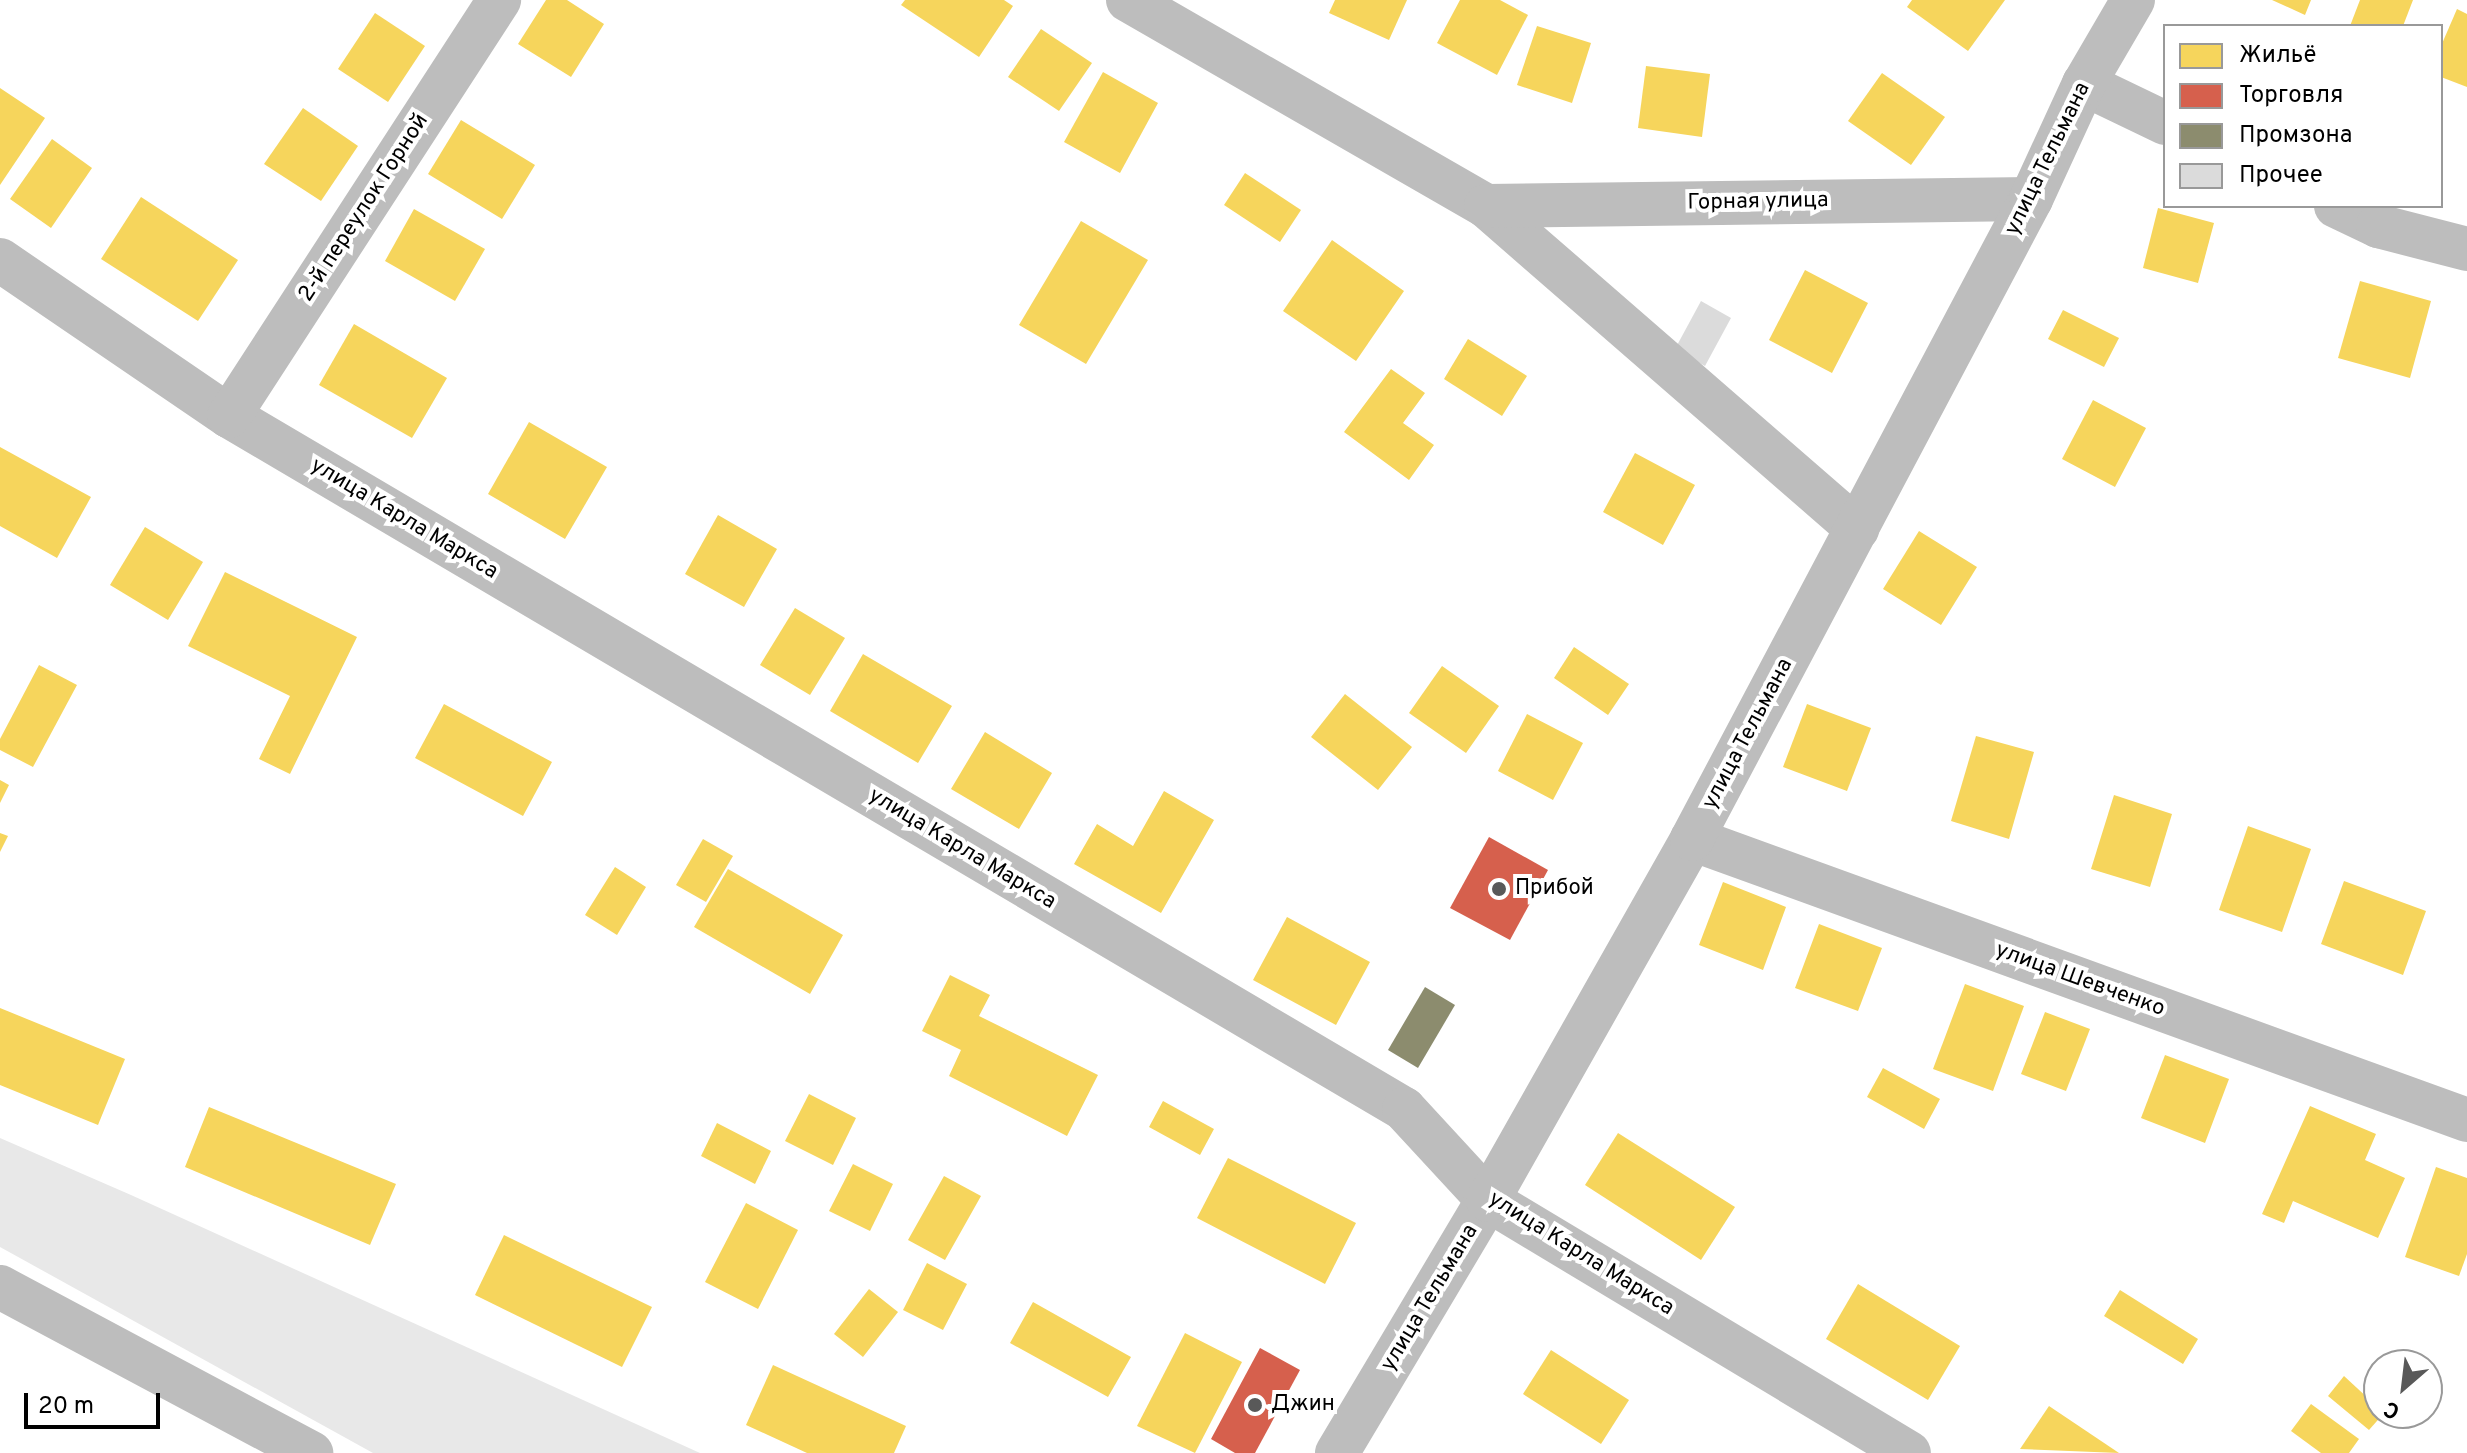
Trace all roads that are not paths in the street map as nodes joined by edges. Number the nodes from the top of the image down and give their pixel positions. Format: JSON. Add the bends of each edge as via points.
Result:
{"nodes":[{"id":1,"x":499,"y":0,"type":"edge"},
{"id":2,"x":1128,"y":0,"type":"edge"},
{"id":3,"x":2133,"y":0,"type":"edge"},
{"id":4,"x":2084,"y":84,"type":"junction"},
{"id":5,"x":2163,"y":122,"type":"edge"},
{"id":6,"x":2031,"y":199,"type":"junction"},
{"id":7,"x":1486,"y":206,"type":"junction"},
{"id":8,"x":2340,"y":208,"type":"edge"},
{"id":9,"x":2467,"y":249,"type":"edge"},
{"id":10,"x":0,"y":260,"type":"edge"},
{"id":11,"x":229,"y":416,"type":"junction"},
{"id":12,"x":1857,"y":529,"type":"junction"},
{"id":13,"x":1692,"y":839,"type":"junction"},
{"id":14,"x":2467,"y":1120,"type":"edge"},
{"id":15,"x":1488,"y":1200,"type":"junction"},
{"id":16,"x":0,"y":1287,"type":"edge"},
{"id":17,"x":311,"y":1453,"type":"edge"},
{"id":18,"x":1337,"y":1453,"type":"edge"},
{"id":19,"x":1909,"y":1453,"type":"edge"}],
"edges":[{"from":1,"to":11,"type":"street","name":"2-й переулок Горной"},
{"from":2,"to":7,"type":"street"},
{"from":3,"to":4,"type":"street","name":"улица Тельмана"},
{"from":4,"to":5,"type":"street"},
{"from":4,"to":6,"type":"street","name":"улица Тельмана"},
{"from":6,"to":7,"type":"street","name":"Горная улица"},
{"from":6,"to":12,"type":"street","name":"улица Тельмана"},
{"from":7,"to":12,"type":"street"},
{"from":8,"to":9,"type":"street","via":[[2378,226]]},
{"from":10,"to":11,"type":"street","name":"улица Карла Маркса"},
{"from":11,"to":15,"type":"street","name":"улица Карла Маркса","via":[[1404,1109]]},
{"from":12,"to":13,"type":"street","name":"улица Тельмана"},
{"from":13,"to":14,"type":"street","name":"улица Шевченко"},
{"from":13,"to":15,"type":"street","name":"улица Тельмана"},
{"from":15,"to":18,"type":"street","name":"улица Тельмана"},
{"from":15,"to":19,"type":"street","name":"улица Карла Маркса"},
{"from":16,"to":17,"type":"street"}]}
